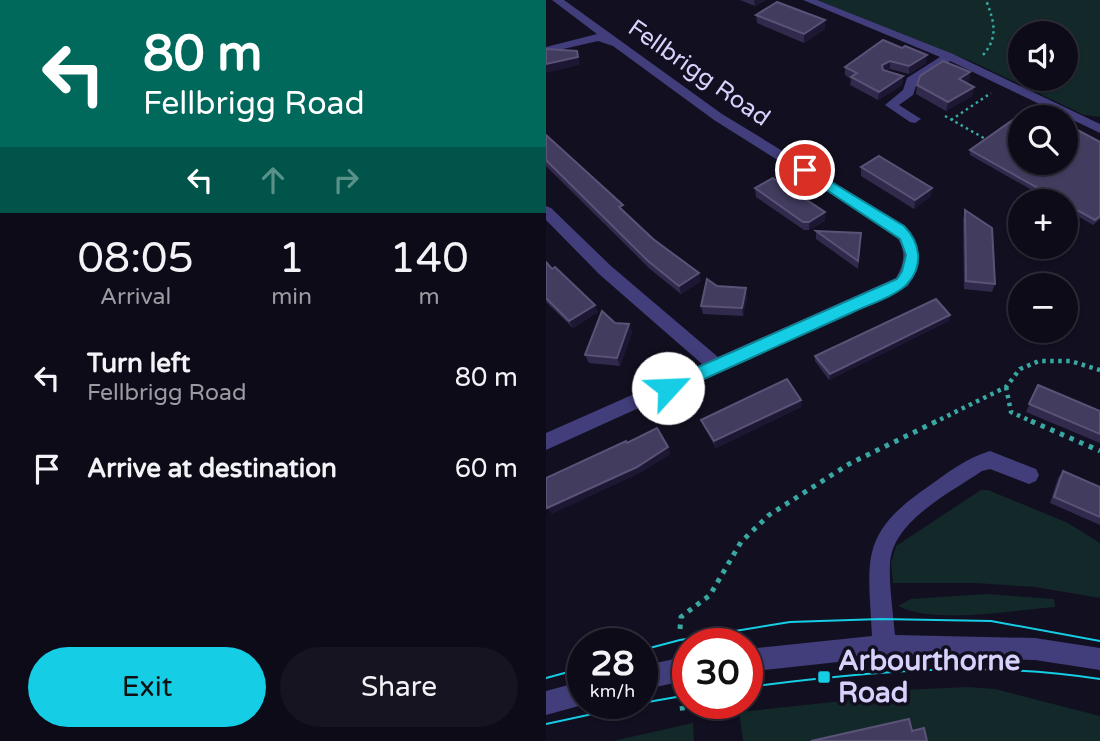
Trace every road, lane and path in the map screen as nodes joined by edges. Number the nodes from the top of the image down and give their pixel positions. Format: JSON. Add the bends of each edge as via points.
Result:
{"nodes":[{"id":1,"x":557,"y":0,"type":"edge"},
{"id":2,"x":808,"y":0,"type":"edge"},
{"id":3,"x":986,"y":0,"type":"edge"},
{"id":4,"x":619,"y":46,"type":"junction"},
{"id":5,"x":546,"y":50,"type":"edge"},
{"id":6,"x":949,"y":56,"type":"junction"},
{"id":7,"x":970,"y":65,"type":"junction"},
{"id":8,"x":997,"y":89,"type":"dead end"},
{"id":9,"x":944,"y":116,"type":"dead end"},
{"id":10,"x":915,"y":119,"type":"dead end"},
{"id":11,"x":951,"y":120,"type":"junction"},
{"id":12,"x":1100,"y":129,"type":"edge"},
{"id":13,"x":993,"y":143,"type":"edge"},
{"id":14,"x":546,"y":211,"type":"edge"},
{"id":15,"x":716,"y":366,"type":"junction"},
{"id":16,"x":1100,"y":370,"type":"edge"},
{"id":17,"x":1006,"y":387,"type":"junction"},
{"id":18,"x":546,"y":442,"type":"edge"},
{"id":19,"x":1100,"y":452,"type":"edge"},
{"id":20,"x":1029,"y":475,"type":"dead end"},
{"id":21,"x":680,"y":628,"type":"edge"},
{"id":22,"x":884,"y":646,"type":"junction"},
{"id":23,"x":763,"y":659,"type":"edge"},
{"id":24,"x":1100,"y":659,"type":"edge"},
{"id":25,"x":567,"y":697,"type":"edge"},
{"id":26,"x":546,"y":703,"type":"edge"}],
"edges":[{"from":1,"to":4,"type":"street","name":"Fellbrigg Road"},
{"from":2,"to":6,"type":"street"},
{"from":3,"to":7,"type":"path","via":[[994,16],[995,40]]},
{"from":4,"to":5,"type":"street","via":[[599,37]]},
{"from":4,"to":15,"type":"street","name":"Fellbrigg Road","via":[[718,117],[899,229],[910,244],[912,263],[902,282]]},
{"from":6,"to":7,"type":"street"},
{"from":6,"to":10,"type":"street","via":[[906,79],[909,92],[891,105]]},
{"from":7,"to":12,"type":"street"},
{"from":8,"to":11,"type":"path"},
{"from":9,"to":11,"type":"path"},
{"from":11,"to":13,"type":"path"},
{"from":14,"to":15,"type":"street","via":[[605,270]]},
{"from":15,"to":18,"type":"street","name":"Fellbrigg Road"},
{"from":16,"to":17,"type":"path","via":[[1065,359],[1038,361],[1019,370]]},
{"from":17,"to":19,"type":"path","via":[[1011,412]]},
{"from":17,"to":21,"type":"path","via":[[849,464],[769,514],[741,542],[710,595],[681,617]]},
{"from":20,"to":22,"type":"street","via":[[990,460],[976,464],[891,528],[879,562]]},
{"from":22,"to":23,"type":"street"},
{"from":22,"to":24,"type":"street","via":[[1035,649]]},
{"from":25,"to":26,"type":"street"}]}
